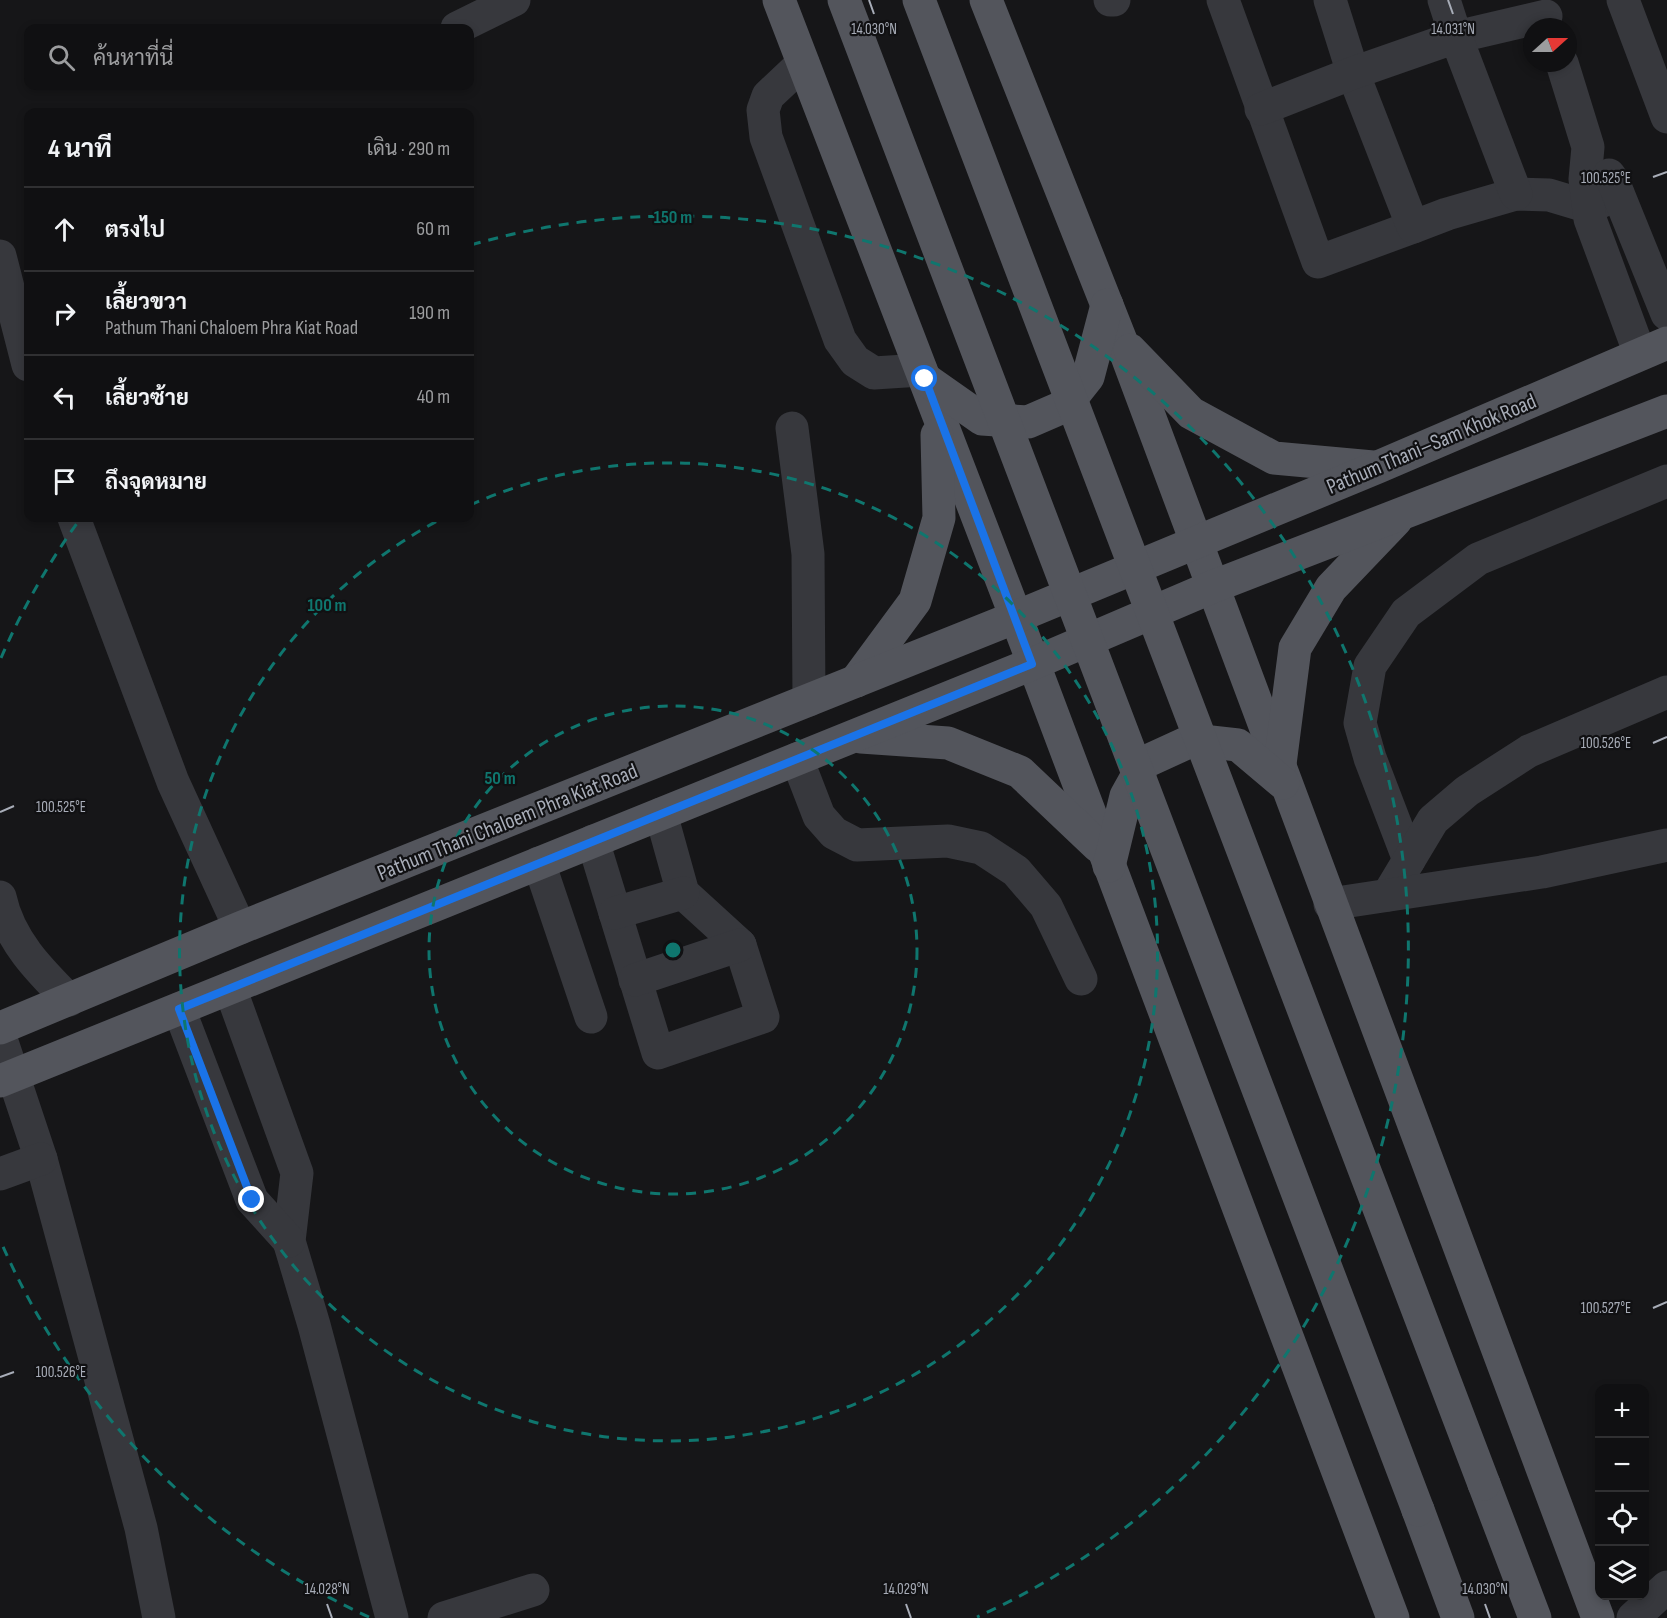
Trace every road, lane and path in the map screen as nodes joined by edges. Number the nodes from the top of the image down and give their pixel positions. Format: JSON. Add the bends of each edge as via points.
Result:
{"nodes":[{"id":1,"x":514,"y":0,"type":"edge"},
{"id":2,"x":779,"y":0,"type":"edge"},
{"id":3,"x":844,"y":0,"type":"edge"},
{"id":4,"x":919,"y":0,"type":"edge"},
{"id":5,"x":986,"y":0,"type":"edge"},
{"id":6,"x":1223,"y":0,"type":"edge"},
{"id":7,"x":1330,"y":0,"type":"edge"},
{"id":8,"x":1444,"y":0,"type":"edge"},
{"id":9,"x":1623,"y":0,"type":"edge"},
{"id":10,"x":1545,"y":14,"type":"edge"},
{"id":11,"x":465,"y":24,"type":"edge"},
{"id":12,"x":1456,"y":37,"type":"junction"},
{"id":13,"x":803,"y":63,"type":"junction"},
{"id":14,"x":1565,"y":72,"type":"edge"},
{"id":15,"x":1353,"y":73,"type":"junction"},
{"id":16,"x":1261,"y":109,"type":"junction"},
{"id":17,"x":1667,"y":117,"type":"edge"},
{"id":18,"x":1588,"y":147,"type":"junction"},
{"id":19,"x":1516,"y":194,"type":"junction"},
{"id":20,"x":1618,"y":194,"type":"junction"},
{"id":21,"x":1588,"y":207,"type":"junction"},
{"id":22,"x":1413,"y":227,"type":"junction"},
{"id":23,"x":0,"y":256,"type":"edge"},
{"id":24,"x":1107,"y":305,"type":"junction"},
{"id":25,"x":1667,"y":314,"type":"edge"},
{"id":26,"x":1122,"y":343,"type":"junction"},
{"id":27,"x":24,"y":349,"type":"edge"},
{"id":28,"x":1653,"y":349,"type":"edge"},
{"id":29,"x":923,"y":374,"type":"junction"},
{"id":30,"x":937,"y":411,"type":"junction"},
{"id":31,"x":1667,"y":411,"type":"edge"},
{"id":32,"x":792,"y":428,"type":"dead end"},
{"id":33,"x":1378,"y":467,"type":"junction"},
{"id":34,"x":1667,"y":481,"type":"edge"},
{"id":35,"x":1401,"y":514,"type":"junction"},
{"id":36,"x":76,"y":522,"type":"edge"},
{"id":37,"x":1195,"y":542,"type":"junction"},
{"id":38,"x":1212,"y":587,"type":"junction"},
{"id":39,"x":1016,"y":617,"type":"junction"},
{"id":40,"x":1032,"y":664,"type":"junction"},
{"id":41,"x":856,"y":681,"type":"junction"},
{"id":42,"x":1667,"y":693,"type":"edge"},
{"id":43,"x":809,"y":700,"type":"junction"},
{"id":44,"x":853,"y":736,"type":"junction"},
{"id":45,"x":797,"y":759,"type":"junction"},
{"id":46,"x":1283,"y":776,"type":"junction"},
{"id":47,"x":660,"y":814,"type":"junction"},
{"id":48,"x":593,"y":841,"type":"junction"},
{"id":49,"x":1667,"y":845,"type":"edge"},
{"id":50,"x":1107,"y":859,"type":"junction"},
{"id":51,"x":1409,"y":860,"type":"junction"},
{"id":52,"x":539,"y":863,"type":"junction"},
{"id":53,"x":683,"y":893,"type":"junction"},
{"id":54,"x":1389,"y":895,"type":"junction"},
{"id":55,"x":0,"y":897,"type":"edge"},
{"id":56,"x":1330,"y":904,"type":"junction"},
{"id":57,"x":615,"y":913,"type":"junction"},
{"id":58,"x":240,"y":928,"type":"junction"},
{"id":59,"x":7,"y":937,"type":"edge"},
{"id":60,"x":740,"y":945,"type":"junction"},
{"id":61,"x":1082,"y":979,"type":"dead end"},
{"id":62,"x":635,"y":980,"type":"junction"},
{"id":63,"x":230,"y":988,"type":"junction"},
{"id":64,"x":69,"y":1000,"type":"junction"},
{"id":65,"x":179,"y":1009,"type":"junction"},
{"id":66,"x":591,"y":1017,"type":"dead end"},
{"id":67,"x":0,"y":1028,"type":"edge"},
{"id":68,"x":0,"y":1036,"type":"edge"},
{"id":69,"x":7,"y":1078,"type":"edge"},
{"id":70,"x":41,"y":1159,"type":"junction"},
{"id":71,"x":0,"y":1174,"type":"edge"},
{"id":72,"x":289,"y":1241,"type":"junction"},
{"id":73,"x":1667,"y":1587,"type":"edge"},
{"id":74,"x":533,"y":1590,"type":"dead end"},
{"id":75,"x":159,"y":1618,"type":"edge"},
{"id":76,"x":392,"y":1618,"type":"edge"},
{"id":77,"x":444,"y":1618,"type":"edge"},
{"id":78,"x":1393,"y":1618,"type":"edge"},
{"id":79,"x":1458,"y":1618,"type":"edge"},
{"id":80,"x":1535,"y":1618,"type":"edge"},
{"id":81,"x":1599,"y":1618,"type":"edge"},
{"id":82,"x":1633,"y":1618,"type":"edge"}],
"edges":[{"from":1,"to":11,"type":"street"},
{"from":2,"to":13,"type":"main road"},
{"from":3,"to":79,"type":"main road","bridge":true},
{"from":4,"to":80,"type":"main road","bridge":true},
{"from":5,"to":24,"type":"main road"},
{"from":6,"to":16,"type":"street"},
{"from":7,"to":15,"type":"street"},
{"from":8,"to":12,"type":"street"},
{"from":9,"to":17,"type":"street"},
{"from":10,"to":12,"type":"street"},
{"from":12,"to":15,"type":"street"},
{"from":12,"to":19,"type":"street"},
{"from":13,"to":29,"type":"main road"},
{"from":13,"to":29,"type":"street","via":[[768,96],[763,110],[766,137],[840,340],[855,361],[874,373]]},
{"from":14,"to":18,"type":"street"},
{"from":15,"to":16,"type":"street"},
{"from":15,"to":22,"type":"street"},
{"from":16,"to":22,"type":"street","via":[[1318,262]]},
{"from":18,"to":20,"type":"street"},
{"from":18,"to":21,"type":"street"},
{"from":19,"to":21,"type":"street","via":[[1549,195]]},
{"from":19,"to":22,"type":"street"},
{"from":20,"to":21,"type":"street"},
{"from":20,"to":25,"type":"street"},
{"from":21,"to":28,"type":"street","via":[[1590,219]]},
{"from":23,"to":27,"type":"street"},
{"from":24,"to":26,"type":"main road"},
{"from":24,"to":29,"type":"main road","via":[[1088,377],[1065,406],[1028,422],[982,419]]},
{"from":26,"to":33,"type":"main road","via":[[1191,412],[1275,458]]},
{"from":26,"to":37,"type":"main road"},
{"from":28,"to":33,"type":"main road","name":"Pathum Thani–Sam Khok Road"},
{"from":29,"to":30,"type":"main road"},
{"from":30,"to":39,"type":"main road"},
{"from":30,"to":41,"type":"main road","via":[[939,518],[915,601]]},
{"from":31,"to":35,"type":"main road"},
{"from":32,"to":43,"type":"street","via":[[808,554]]},
{"from":33,"to":37,"type":"main road","name":"Pathum Thani–Sam Khok Road"},
{"from":34,"to":51,"type":"street","via":[[1478,559],[1406,613],[1370,666],[1359,723]]},
{"from":35,"to":38,"type":"main road"},
{"from":35,"to":46,"type":"main road","via":[[1331,588],[1295,648]]},
{"from":36,"to":58,"type":"street","via":[[173,782]]},
{"from":37,"to":38,"type":"main road"},
{"from":37,"to":39,"type":"main road","name":"Pathum Thani–Sam Khok Road"},
{"from":38,"to":40,"type":"main road"},
{"from":38,"to":46,"type":"main road"},
{"from":39,"to":40,"type":"main road"},
{"from":39,"to":41,"type":"main road","name":"Pathum Thani Chaloem Phra Kiat Road"},
{"from":40,"to":44,"type":"main road"},
{"from":40,"to":50,"type":"main road"},
{"from":41,"to":43,"type":"main road","name":"Pathum Thani Chaloem Phra Kiat Road"},
{"from":42,"to":51,"type":"street","via":[[1529,751],[1467,791],[1433,820]]},
{"from":43,"to":58,"type":"main road","name":"Pathum Thani Chaloem Phra Kiat Road"},
{"from":44,"to":45,"type":"main road"},
{"from":44,"to":50,"type":"main road","via":[[948,743],[1020,772]]},
{"from":45,"to":47,"type":"main road"},
{"from":45,"to":61,"type":"street","via":[[819,816],[834,833],[857,844],[948,841],[981,848],[1016,871],[1046,906]]},
{"from":46,"to":50,"type":"main road","via":[[1238,745],[1193,740],[1145,762],[1126,796]]},
{"from":46,"to":56,"type":"main road"},
{"from":47,"to":48,"type":"main road"},
{"from":47,"to":53,"type":"street"},
{"from":48,"to":52,"type":"main road"},
{"from":48,"to":57,"type":"street"},
{"from":49,"to":54,"type":"street","via":[[1542,872]]},
{"from":50,"to":78,"type":"main road"},
{"from":51,"to":54,"type":"street"},
{"from":52,"to":63,"type":"main road"},
{"from":52,"to":66,"type":"street"},
{"from":53,"to":57,"type":"street"},
{"from":53,"to":60,"type":"street"},
{"from":54,"to":56,"type":"street"},
{"from":55,"to":59,"type":"street"},
{"from":56,"to":81,"type":"main road"},
{"from":57,"to":62,"type":"street"},
{"from":58,"to":64,"type":"main road","name":"Pathum Thani Chaloem Phra Kiat Road"},
{"from":59,"to":64,"type":"street"},
{"from":60,"to":62,"type":"street"},
{"from":60,"to":62,"type":"street","via":[[763,1017],[658,1053]]},
{"from":63,"to":65,"type":"main road"},
{"from":63,"to":72,"type":"street","via":[[297,1173]]},
{"from":64,"to":67,"type":"main road","name":"Pathum Thani Chaloem Phra Kiat Road"},
{"from":65,"to":69,"type":"main road"},
{"from":65,"to":72,"type":"street","via":[[252,1200]]},
{"from":68,"to":69,"type":"street"},
{"from":69,"to":70,"type":"street"},
{"from":70,"to":71,"type":"street"},
{"from":70,"to":75,"type":"street","via":[[141,1528]]},
{"from":72,"to":76,"type":"street"},
{"from":73,"to":82,"type":"street"},
{"from":74,"to":77,"type":"street"}]}
